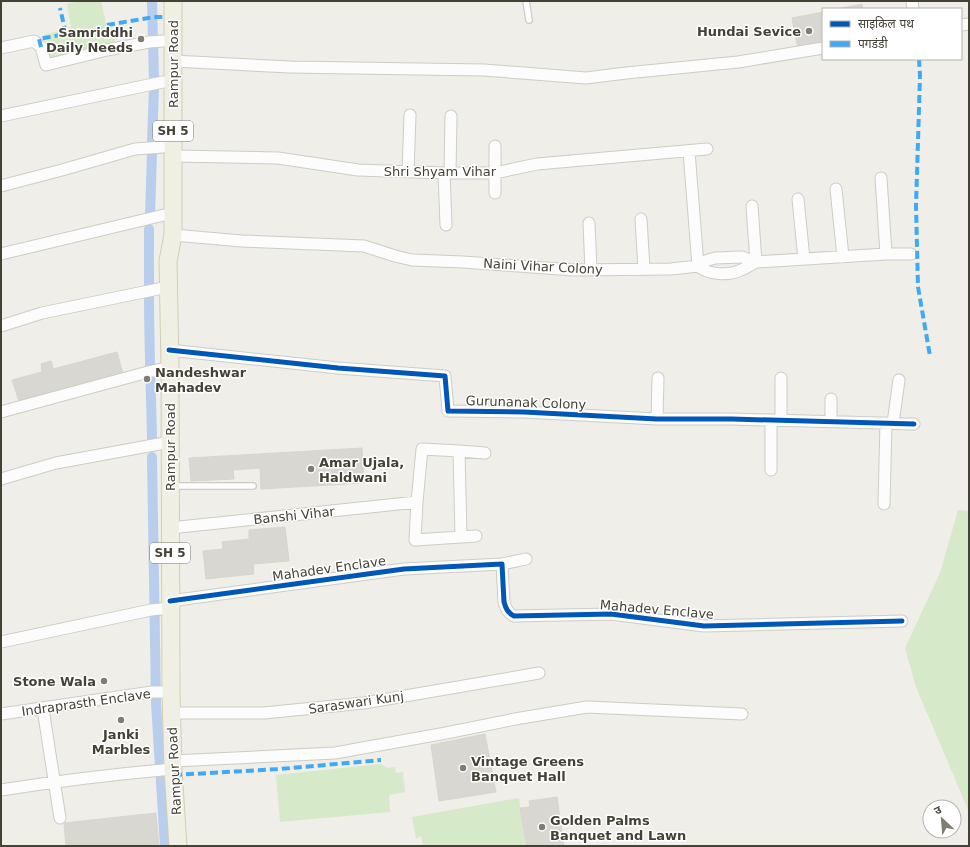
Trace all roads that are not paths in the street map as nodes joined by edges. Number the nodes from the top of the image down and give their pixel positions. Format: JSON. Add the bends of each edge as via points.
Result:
{"nodes":[{"id":1,"x":162,"y":1,"type":"edge"},
{"id":2,"x":173,"y":1,"type":"edge"},
{"id":3,"x":526,"y":1,"type":"edge"},
{"id":4,"x":529,"y":20,"type":"dead end"},
{"id":5,"x":156,"y":42,"type":"junction"},
{"id":6,"x":1,"y":48,"type":"edge"},
{"id":7,"x":822,"y":48,"type":"edge"},
{"id":8,"x":173,"y":61,"type":"junction"},
{"id":9,"x":163,"y":82,"type":"junction"},
{"id":10,"x":410,"y":115,"type":"dead end"},
{"id":11,"x":1,"y":116,"type":"edge"},
{"id":12,"x":451,"y":116,"type":"dead end"},
{"id":13,"x":495,"y":146,"type":"dead end"},
{"id":14,"x":706,"y":149,"type":"dead end"},
{"id":15,"x":689,"y":151,"type":"junction"},
{"id":16,"x":169,"y":152,"type":"junction"},
{"id":17,"x":408,"y":172,"type":"junction"},
{"id":18,"x":495,"y":172,"type":"junction"},
{"id":19,"x":447,"y":173,"type":"junction"},
{"id":20,"x":881,"y":178,"type":"dead end"},
{"id":21,"x":1,"y":186,"type":"edge"},
{"id":22,"x":836,"y":189,"type":"dead end"},
{"id":23,"x":495,"y":193,"type":"dead end"},
{"id":24,"x":798,"y":199,"type":"dead end"},
{"id":25,"x":752,"y":206,"type":"dead end"},
{"id":26,"x":164,"y":215,"type":"junction"},
{"id":27,"x":641,"y":219,"type":"dead end"},
{"id":28,"x":589,"y":223,"type":"dead end"},
{"id":29,"x":446,"y":226,"type":"dead end"},
{"id":30,"x":173,"y":235,"type":"junction"},
{"id":31,"x":1,"y":254,"type":"edge"},
{"id":32,"x":886,"y":254,"type":"junction"},
{"id":33,"x":911,"y":254,"type":"dead end"},
{"id":34,"x":842,"y":257,"type":"junction"},
{"id":35,"x":804,"y":260,"type":"junction"},
{"id":36,"x":168,"y":261,"type":"junction"},
{"id":37,"x":756,"y":262,"type":"junction"},
{"id":38,"x":698,"y":266,"type":"junction"},
{"id":39,"x":644,"y":269,"type":"junction"},
{"id":40,"x":590,"y":270,"type":"junction"},
{"id":41,"x":168,"y":287,"type":"junction"},
{"id":42,"x":1,"y":326,"type":"edge"},
{"id":43,"x":169,"y":350,"type":"junction"},
{"id":44,"x":170,"y":367,"type":"junction"},
{"id":45,"x":658,"y":378,"type":"dead end"},
{"id":46,"x":781,"y":378,"type":"dead end"},
{"id":47,"x":899,"y":380,"type":"dead end"},
{"id":48,"x":831,"y":399,"type":"dead end"},
{"id":49,"x":1,"y":412,"type":"edge"},
{"id":50,"x":657,"y":419,"type":"junction"},
{"id":51,"x":776,"y":420,"type":"junction"},
{"id":52,"x":831,"y":421,"type":"junction"},
{"id":53,"x":889,"y":423,"type":"junction"},
{"id":54,"x":914,"y":424,"type":"dead end"},
{"id":55,"x":170,"y":442,"type":"junction"},
{"id":56,"x":459,"y":451,"type":"junction"},
{"id":57,"x":485,"y":453,"type":"dead end"},
{"id":58,"x":771,"y":470,"type":"dead end"},
{"id":59,"x":1,"y":479,"type":"edge"},
{"id":60,"x":170,"y":486,"type":"junction"},
{"id":61,"x":253,"y":486,"type":"dead end"},
{"id":62,"x":417,"y":502,"type":"junction"},
{"id":63,"x":884,"y":504,"type":"dead end"},
{"id":64,"x":170,"y":528,"type":"junction"},
{"id":65,"x":476,"y":536,"type":"dead end"},
{"id":66,"x":461,"y":537,"type":"junction"},
{"id":67,"x":526,"y":559,"type":"dead end"},
{"id":68,"x":502,"y":564,"type":"junction"},
{"id":69,"x":163,"y":607,"type":"junction"},
{"id":70,"x":902,"y":621,"type":"dead end"},
{"id":71,"x":1,"y":642,"type":"edge"},
{"id":72,"x":539,"y":673,"type":"dead end"},
{"id":73,"x":161,"y":692,"type":"junction"},
{"id":74,"x":43,"y":709,"type":"junction"},
{"id":75,"x":171,"y":713,"type":"junction"},
{"id":76,"x":1,"y":714,"type":"edge"},
{"id":77,"x":742,"y":714,"type":"dead end"},
{"id":78,"x":167,"y":767,"type":"junction"},
{"id":79,"x":55,"y":782,"type":"junction"},
{"id":80,"x":1,"y":790,"type":"edge"},
{"id":81,"x":60,"y":818,"type":"dead end"},
{"id":82,"x":178,"y":846,"type":"edge"}],
"edges":[{"from":1,"to":5,"type":"main road"},
{"from":2,"to":8,"type":"main road","name":"Rampur Road","number":"SH 5"},
{"from":3,"to":4,"type":"lane"},
{"from":5,"to":6,"type":"street","via":[[107,50],[46,65],[41,47],[34,41]]},
{"from":5,"to":9,"type":"main road"},
{"from":7,"to":8,"type":"street","via":[[738,62],[586,78],[484,70],[290,67]]},
{"from":8,"to":16,"type":"main road","name":"Rampur Road","number":"SH 5"},
{"from":9,"to":11,"type":"street"},
{"from":9,"to":16,"type":"main road"},
{"from":10,"to":17,"type":"street"},
{"from":12,"to":19,"type":"street"},
{"from":13,"to":18,"type":"street"},
{"from":14,"to":15,"type":"street","name":"Shri Shyam Vihar"},
{"from":15,"to":18,"type":"street","name":"Shri Shyam Vihar","via":[[537,164]]},
{"from":15,"to":38,"type":"street"},
{"from":16,"to":17,"type":"street","name":"Shri Shyam Vihar","via":[[278,158],[358,170]]},
{"from":16,"to":21,"type":"street","name":"Shri Shyam Vihar","via":[[135,149]]},
{"from":16,"to":26,"type":"main road"},
{"from":16,"to":30,"type":"main road","name":"Rampur Road","number":"SH 5"},
{"from":17,"to":19,"type":"street","name":"Shri Shyam Vihar"},
{"from":18,"to":19,"type":"street","name":"Shri Shyam Vihar"},
{"from":18,"to":23,"type":"street"},
{"from":19,"to":29,"type":"street"},
{"from":20,"to":32,"type":"street"},
{"from":22,"to":34,"type":"street"},
{"from":24,"to":35,"type":"street"},
{"from":25,"to":37,"type":"street"},
{"from":26,"to":31,"type":"street"},
{"from":26,"to":36,"type":"main road"},
{"from":27,"to":39,"type":"street"},
{"from":28,"to":40,"type":"street"},
{"from":30,"to":36,"type":"main road","name":"Rampur Road","number":"SH 5"},
{"from":30,"to":40,"type":"street","name":"Naini Vihar Colony","via":[[242,241],[364,246],[412,260]]},
{"from":32,"to":33,"type":"street","name":"Naini Vihar Colony"},
{"from":32,"to":34,"type":"street","name":"Naini Vihar Colony"},
{"from":34,"to":35,"type":"street","name":"Naini Vihar Colony"},
{"from":35,"to":37,"type":"street","name":"Naini Vihar Colony"},
{"from":36,"to":41,"type":"main road","name":"Rampur Road","number":"SH 5"},
{"from":37,"to":38,"type":"street","name":"Naini Vihar Colony","via":[[742,257],[716,258]]},
{"from":37,"to":38,"type":"street","via":[[726,274],[708,272]]},
{"from":38,"to":39,"type":"street","name":"Naini Vihar Colony"},
{"from":39,"to":40,"type":"street","name":"Naini Vihar Colony"},
{"from":41,"to":42,"type":"street","via":[[42,313]]},
{"from":41,"to":43,"type":"main road","name":"Rampur Road","number":"SH 5"},
{"from":43,"to":44,"type":"main road","name":"Rampur Road","number":"SH 5"},
{"from":43,"to":50,"type":"street","name":"Gurunanak Colony","via":[[338,368],[445,376],[448,411]]},
{"from":44,"to":49,"type":"street"},
{"from":44,"to":55,"type":"main road","name":"Rampur Road","number":"SH 5"},
{"from":45,"to":50,"type":"street"},
{"from":46,"to":51,"type":"street"},
{"from":47,"to":53,"type":"street"},
{"from":48,"to":52,"type":"street"},
{"from":50,"to":51,"type":"street","name":"Gurunanak Colony"},
{"from":51,"to":52,"type":"street","name":"Gurunanak Colony"},
{"from":51,"to":58,"type":"street"},
{"from":52,"to":53,"type":"street","name":"Gurunanak Colony"},
{"from":53,"to":54,"type":"street","name":"Gurunanak Colony"},
{"from":53,"to":63,"type":"street"},
{"from":55,"to":59,"type":"street","via":[[56,463]]},
{"from":55,"to":60,"type":"main road","name":"Rampur Road","number":"SH 5"},
{"from":56,"to":57,"type":"street"},
{"from":56,"to":62,"type":"street","via":[[422,449]]},
{"from":56,"to":66,"type":"street"},
{"from":60,"to":61,"type":"lane"},
{"from":60,"to":64,"type":"main road","name":"Rampur Road","number":"SH 5"},
{"from":62,"to":64,"type":"street","name":"Banshi Vihar"},
{"from":62,"to":66,"type":"street","via":[[415,540]]},
{"from":64,"to":69,"type":"main road","name":"Rampur Road","number":"SH 5"},
{"from":65,"to":66,"type":"street"},
{"from":67,"to":68,"type":"street"},
{"from":68,"to":69,"type":"street","name":"Mahadev Enclave","via":[[404,569]]},
{"from":68,"to":70,"type":"street","name":"Mahadev Enclave","via":[[504,602],[508,613],[514,616],[611,614],[704,626]]},
{"from":69,"to":71,"type":"street","name":"Mahadev Enclave"},
{"from":69,"to":73,"type":"main road","name":"Rampur Road","number":"SH 5"},
{"from":72,"to":75,"type":"street","name":"Saraswari Kunj","via":[[364,703],[264,713]]},
{"from":73,"to":74,"type":"street","name":"Indraprasth Enclave"},
{"from":73,"to":75,"type":"main road","name":"Rampur Road","number":"SH 5"},
{"from":74,"to":76,"type":"street","name":"Indraprasth Enclave"},
{"from":74,"to":79,"type":"street"},
{"from":75,"to":78,"type":"main road","name":"Rampur Road","number":"SH 5"},
{"from":77,"to":78,"type":"street","via":[[587,707],[335,753]]},
{"from":78,"to":79,"type":"street"},
{"from":78,"to":82,"type":"main road","name":"Rampur Road","number":"SH 5"},
{"from":79,"to":80,"type":"street"},
{"from":79,"to":81,"type":"street"}]}
